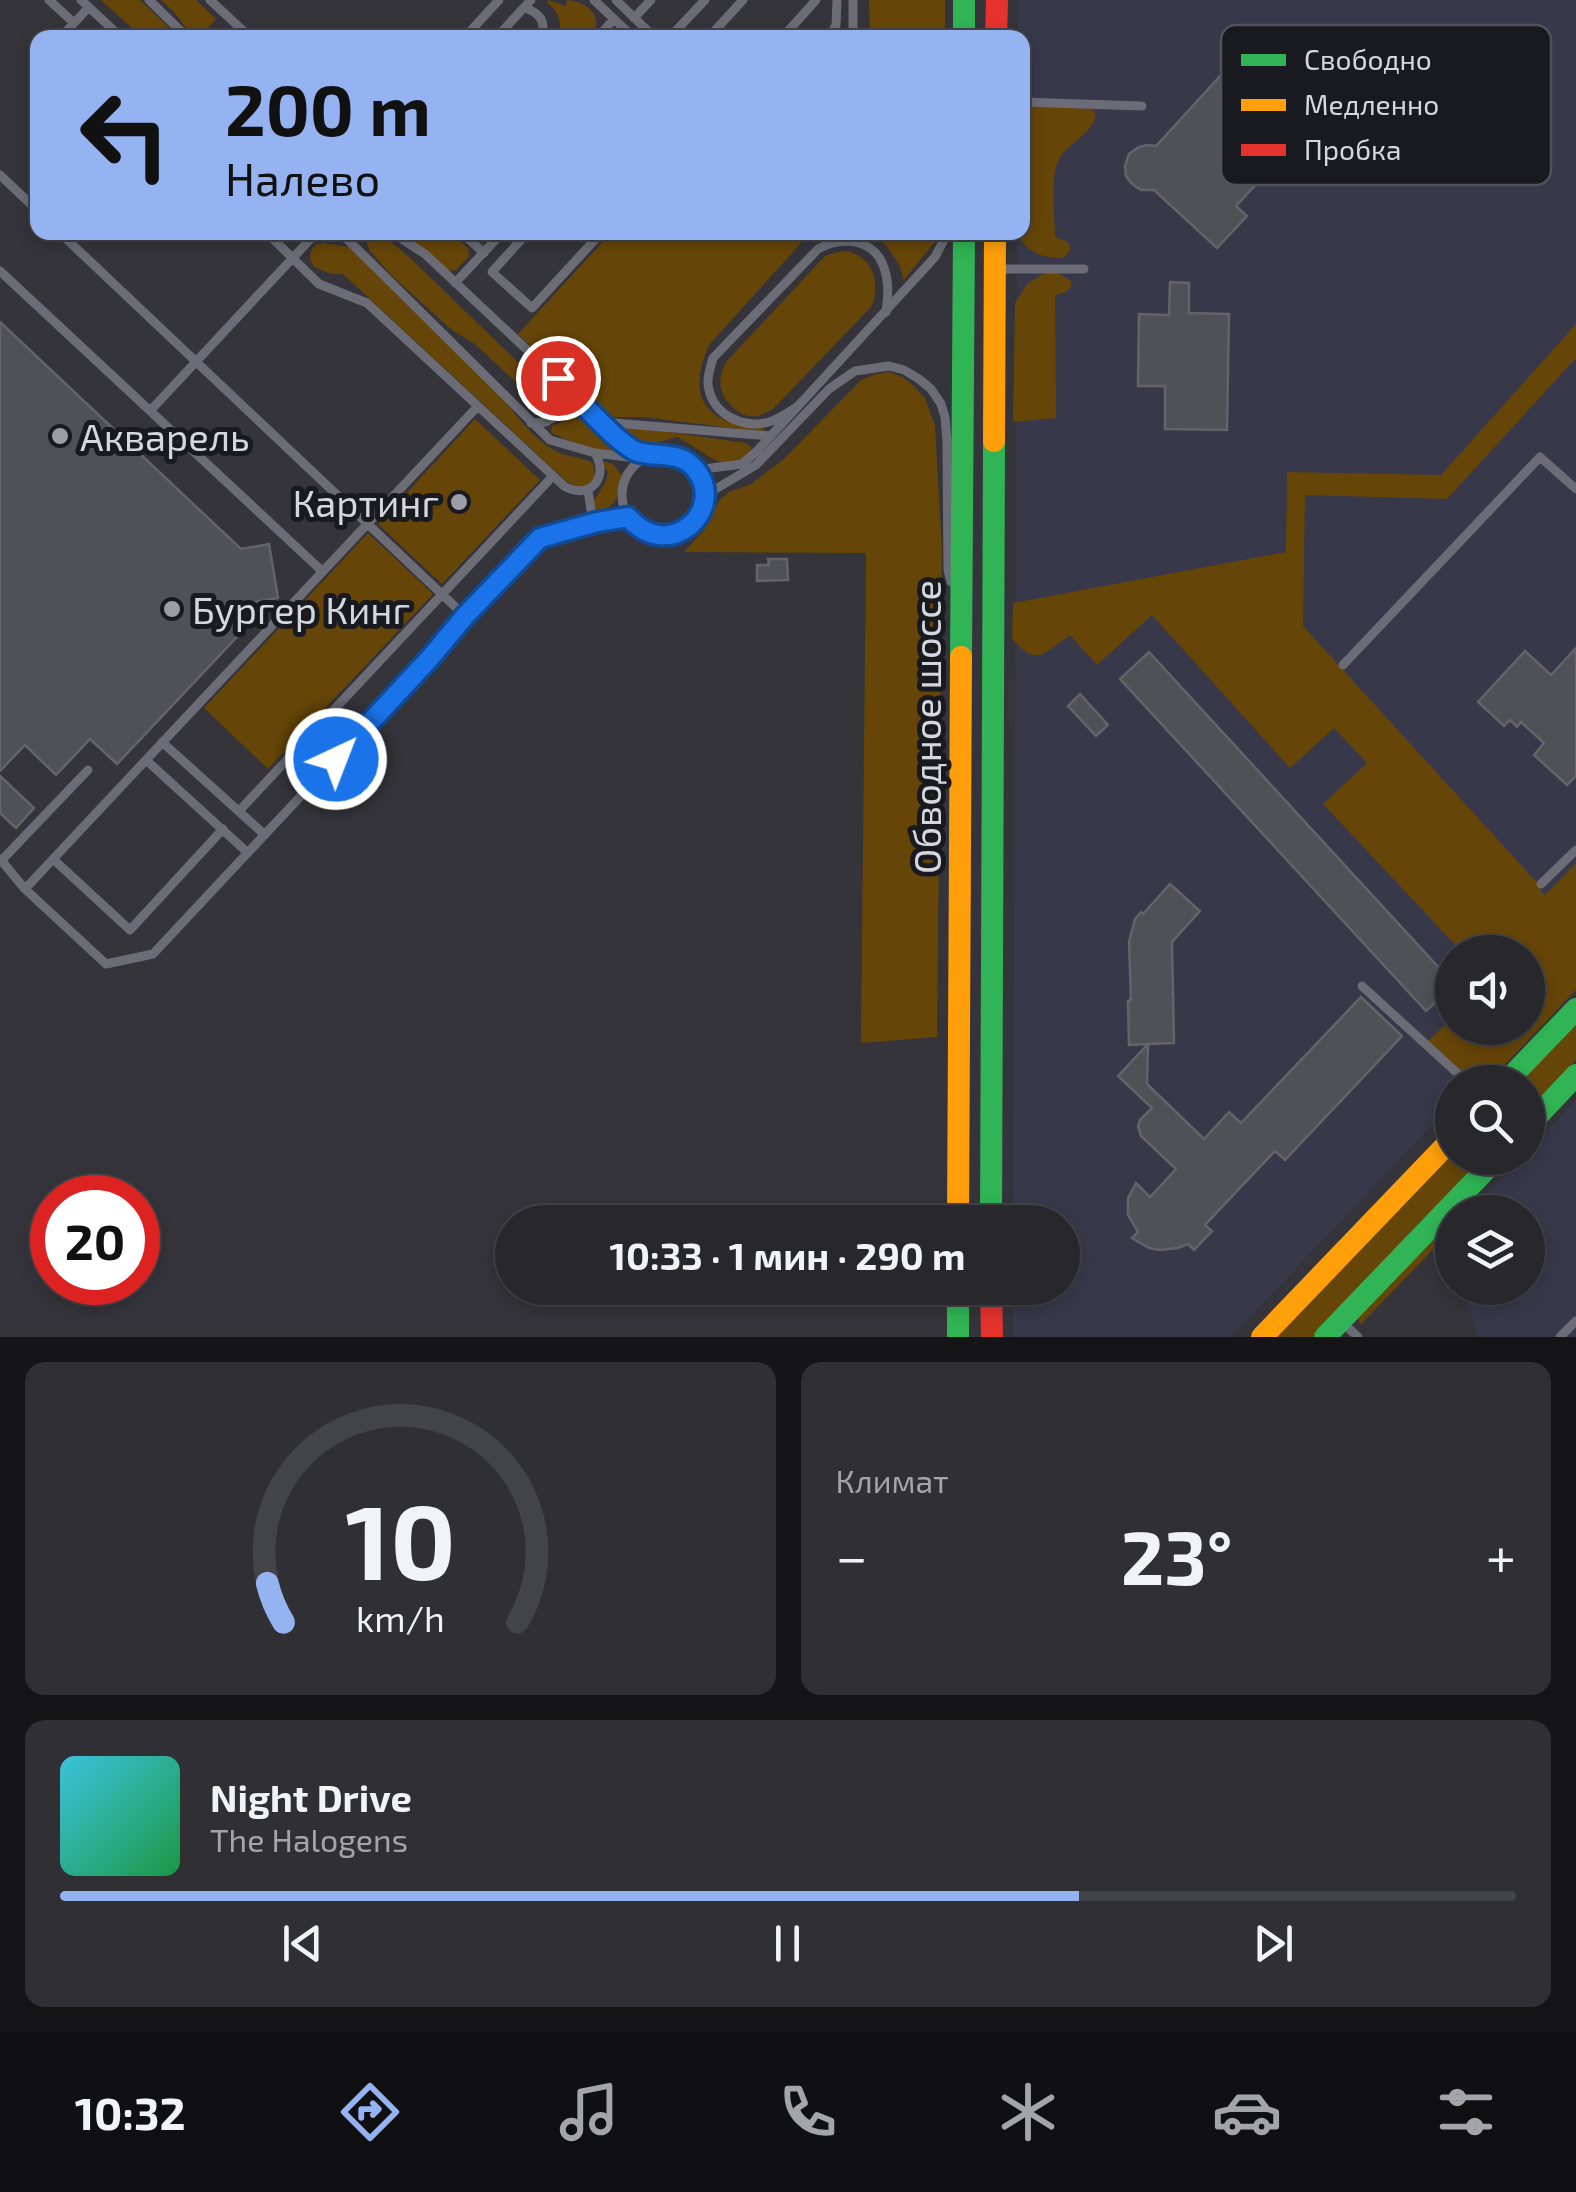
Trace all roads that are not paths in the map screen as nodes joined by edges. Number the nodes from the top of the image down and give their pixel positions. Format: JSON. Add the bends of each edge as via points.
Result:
{"nodes":[{"id":1,"x":50,"y":0,"type":"edge"},
{"id":2,"x":148,"y":0,"type":"edge"},
{"id":3,"x":210,"y":0,"type":"edge"},
{"id":4,"x":499,"y":0,"type":"edge"},
{"id":5,"x":594,"y":0,"type":"edge"},
{"id":6,"x":616,"y":0,"type":"edge"},
{"id":7,"x":651,"y":0,"type":"edge"},
{"id":8,"x":705,"y":0,"type":"edge"},
{"id":9,"x":743,"y":0,"type":"edge"},
{"id":10,"x":816,"y":0,"type":"edge"},
{"id":11,"x":836,"y":0,"type":"edge"},
{"id":12,"x":853,"y":0,"type":"edge"},
{"id":13,"x":964,"y":0,"type":"edge"},
{"id":14,"x":997,"y":0,"type":"edge"},
{"id":15,"x":85,"y":4,"type":"edge"},
{"id":16,"x":528,"y":4,"type":"edge"},
{"id":17,"x":634,"y":18,"type":"junction"},
{"id":18,"x":614,"y":19,"type":"junction"},
{"id":19,"x":74,"y":23,"type":"junction"},
{"id":20,"x":717,"y":28,"type":"edge"},
{"id":21,"x":67,"y":30,"type":"edge"},
{"id":22,"x":113,"y":30,"type":"edge"},
{"id":23,"x":180,"y":30,"type":"edge"},
{"id":24,"x":242,"y":30,"type":"edge"},
{"id":25,"x":471,"y":30,"type":"edge"},
{"id":26,"x":504,"y":30,"type":"edge"},
{"id":27,"x":542,"y":30,"type":"edge"},
{"id":28,"x":604,"y":30,"type":"edge"},
{"id":29,"x":626,"y":30,"type":"edge"},
{"id":30,"x":647,"y":30,"type":"edge"},
{"id":31,"x":677,"y":30,"type":"edge"},
{"id":32,"x":789,"y":30,"type":"edge"},
{"id":33,"x":833,"y":30,"type":"edge"},
{"id":34,"x":853,"y":30,"type":"edge"},
{"id":35,"x":964,"y":30,"type":"edge"},
{"id":36,"x":996,"y":30,"type":"edge"},
{"id":37,"x":1030,"y":102,"type":"edge"},
{"id":38,"x":1142,"y":106,"type":"dead end"},
{"id":39,"x":0,"y":175,"type":"edge"},
{"id":40,"x":30,"y":203,"type":"edge"},
{"id":41,"x":67,"y":240,"type":"edge"},
{"id":42,"x":274,"y":240,"type":"edge"},
{"id":43,"x":311,"y":240,"type":"edge"},
{"id":44,"x":348,"y":240,"type":"edge"},
{"id":45,"x":402,"y":240,"type":"edge"},
{"id":46,"x":470,"y":240,"type":"edge"},
{"id":47,"x":496,"y":240,"type":"edge"},
{"id":48,"x":521,"y":240,"type":"edge"},
{"id":49,"x":595,"y":240,"type":"edge"},
{"id":50,"x":839,"y":240,"type":"edge"},
{"id":51,"x":858,"y":240,"type":"edge"},
{"id":52,"x":944,"y":240,"type":"edge"},
{"id":53,"x":964,"y":240,"type":"edge"},
{"id":54,"x":995,"y":240,"type":"edge"},
{"id":55,"x":484,"y":253,"type":"junction"},
{"id":56,"x":294,"y":260,"type":"junction"},
{"id":57,"x":995,"y":269,"type":"junction"},
{"id":58,"x":1084,"y":269,"type":"dead end"},
{"id":59,"x":0,"y":271,"type":"edge"},
{"id":60,"x":455,"y":283,"type":"junction"},
{"id":61,"x":886,"y":312,"type":"junction"},
{"id":62,"x":196,"y":362,"type":"junction"},
{"id":63,"x":558,"y":378,"type":"junction"},
{"id":64,"x":798,"y":406,"type":"junction"},
{"id":65,"x":477,"y":408,"type":"junction"},
{"id":66,"x":150,"y":411,"type":"junction"},
{"id":67,"x":602,"y":422,"type":"junction"},
{"id":68,"x":531,"y":423,"type":"junction"},
{"id":69,"x":771,"y":436,"type":"junction"},
{"id":70,"x":595,"y":454,"type":"junction"},
{"id":71,"x":660,"y":454,"type":"junction"},
{"id":72,"x":644,"y":459,"type":"junction"},
{"id":73,"x":696,"y":470,"type":"junction"},
{"id":74,"x":552,"y":477,"type":"junction"},
{"id":75,"x":1576,"y":489,"type":"edge"},
{"id":76,"x":588,"y":490,"type":"junction"},
{"id":77,"x":704,"y":496,"type":"junction"},
{"id":78,"x":628,"y":517,"type":"junction"},
{"id":79,"x":593,"y":522,"type":"junction"},
{"id":80,"x":367,"y":523,"type":"junction"},
{"id":81,"x":322,"y":571,"type":"junction"},
{"id":82,"x":442,"y":593,"type":"junction"},
{"id":83,"x":465,"y":616,"type":"junction"},
{"id":84,"x":962,"y":632,"type":"junction"},
{"id":85,"x":1343,"y":665,"type":"dead end"},
{"id":86,"x":162,"y":742,"type":"junction"},
{"id":87,"x":146,"y":760,"type":"junction"},
{"id":88,"x":88,"y":770,"type":"dead end"},
{"id":89,"x":240,"y":812,"type":"junction"},
{"id":90,"x":223,"y":830,"type":"junction"},
{"id":91,"x":265,"y":835,"type":"junction"},
{"id":92,"x":1576,"y":850,"type":"edge"},
{"id":93,"x":248,"y":853,"type":"junction"},
{"id":94,"x":52,"y":859,"type":"junction"},
{"id":95,"x":1,"y":860,"type":"edge"},
{"id":96,"x":1541,"y":884,"type":"dead end"},
{"id":97,"x":25,"y":889,"type":"junction"},
{"id":98,"x":1362,"y":986,"type":"dead end"},
{"id":99,"x":1576,"y":1009,"type":"edge"},
{"id":100,"x":1449,"y":1065,"type":"edge"},
{"id":101,"x":1522,"y":1065,"type":"edge"},
{"id":102,"x":1576,"y":1075,"type":"edge"},
{"id":103,"x":1545,"y":1108,"type":"edge"},
{"id":104,"x":1435,"y":1157,"type":"edge"},
{"id":105,"x":1482,"y":1175,"type":"edge"},
{"id":106,"x":958,"y":1205,"type":"edge"},
{"id":107,"x":992,"y":1205,"type":"edge"},
{"id":108,"x":958,"y":1305,"type":"edge"},
{"id":109,"x":992,"y":1305,"type":"edge"},
{"id":110,"x":996,"y":1305,"type":"edge"},
{"id":111,"x":1576,"y":1321,"type":"edge"},
{"id":112,"x":1341,"y":1332,"type":"edge"},
{"id":113,"x":958,"y":1337,"type":"edge"},
{"id":114,"x":992,"y":1337,"type":"edge"},
{"id":115,"x":1004,"y":1337,"type":"edge"},
{"id":116,"x":1262,"y":1337,"type":"edge"},
{"id":117,"x":1560,"y":1337,"type":"edge"}],
"edges":[{"from":1,"to":19,"type":"lane"},
{"from":2,"to":23,"type":"lane"},
{"from":3,"to":24,"type":"lane"},
{"from":4,"to":25,"type":"lane"},
{"from":5,"to":18,"type":"lane"},
{"from":6,"to":17,"type":"lane"},
{"from":7,"to":17,"type":"lane"},
{"from":8,"to":31,"type":"lane"},
{"from":9,"to":20,"type":"lane"},
{"from":10,"to":32,"type":"lane"},
{"from":11,"to":33,"type":"lane"},
{"from":12,"to":34,"type":"lane"},
{"from":13,"to":35,"type":"main road"},
{"from":14,"to":36,"type":"main road"},
{"from":15,"to":19,"type":"lane"},
{"from":15,"to":22,"type":"lane"},
{"from":16,"to":26,"type":"lane"},
{"from":16,"to":27,"type":"lane"},
{"from":17,"to":30,"type":"lane"},
{"from":18,"to":28,"type":"lane"},
{"from":18,"to":29,"type":"lane"},
{"from":19,"to":21,"type":"lane"},
{"from":37,"to":38,"type":"lane"},
{"from":39,"to":40,"type":"lane"},
{"from":41,"to":62,"type":"lane"},
{"from":42,"to":56,"type":"lane"},
{"from":43,"to":56,"type":"lane"},
{"from":44,"to":68,"type":"lane"},
{"from":45,"to":60,"type":"lane"},
{"from":46,"to":55,"type":"lane"},
{"from":47,"to":55,"type":"lane"},
{"from":48,"to":49,"type":"lane","via":[[492,272],[532,308]]},
{"from":50,"to":64,"type":"lane","via":[[818,248],[714,358],[708,374],[708,389],[721,410],[749,424]]},
{"from":51,"to":61,"type":"lane","via":[[885,270]]},
{"from":52,"to":61,"type":"lane"},
{"from":53,"to":84,"type":"main road","name":"Обводное шоссе"},
{"from":54,"to":57,"type":"main road","name":"Обводное шоссе"},
{"from":55,"to":60,"type":"lane"},
{"from":56,"to":62,"type":"lane"},
{"from":56,"to":65,"type":"lane","via":[[318,284],[367,303]]},
{"from":57,"to":58,"type":"lane"},
{"from":57,"to":107,"type":"main road","name":"Обводное шоссе"},
{"from":59,"to":66,"type":"lane"},
{"from":60,"to":63,"type":"lane"},
{"from":61,"to":64,"type":"lane"},
{"from":62,"to":66,"type":"lane"},
{"from":62,"to":80,"type":"lane"},
{"from":63,"to":67,"type":"lane"},
{"from":63,"to":68,"type":"lane","via":[[562,412]]},
{"from":64,"to":69,"type":"lane"},
{"from":65,"to":74,"type":"lane"},
{"from":65,"to":80,"type":"lane"},
{"from":66,"to":81,"type":"lane"},
{"from":67,"to":69,"type":"lane"},
{"from":67,"to":71,"type":"lane","via":[[636,452]]},
{"from":68,"to":70,"type":"lane","via":[[550,440]]},
{"from":69,"to":73,"type":"lane","via":[[742,464]]},
{"from":70,"to":72,"type":"lane"},
{"from":70,"to":76,"type":"lane","via":[[602,470]]},
{"from":71,"to":72,"type":"lane"},
{"from":71,"to":73,"type":"lane","via":[[686,460]]},
{"from":72,"to":78,"type":"lane","via":[[624,481]]},
{"from":73,"to":77,"type":"lane"},
{"from":74,"to":76,"type":"lane","via":[[570,490]]},
{"from":74,"to":82,"type":"lane"},
{"from":75,"to":85,"type":"lane","via":[[1540,456]]},
{"from":76,"to":79,"type":"lane"},
{"from":77,"to":78,"type":"lane","via":[[696,520],[674,535],[648,534]]},
{"from":77,"to":84,"type":"lane","via":[[756,465],[828,389],[855,372],[904,370],[931,389],[945,417],[948,570]]},
{"from":78,"to":79,"type":"lane"},
{"from":79,"to":83,"type":"lane","via":[[540,538]]},
{"from":80,"to":81,"type":"lane"},
{"from":80,"to":82,"type":"lane"},
{"from":81,"to":86,"type":"lane"},
{"from":82,"to":83,"type":"lane"},
{"from":82,"to":89,"type":"lane"},
{"from":83,"to":91,"type":"lane"},
{"from":84,"to":106,"type":"main road","name":"Обводное шоссе"},
{"from":86,"to":87,"type":"lane"},
{"from":86,"to":89,"type":"lane"},
{"from":87,"to":90,"type":"lane"},
{"from":87,"to":94,"type":"lane"},
{"from":88,"to":95,"type":"lane"},
{"from":89,"to":91,"type":"lane"},
{"from":90,"to":93,"type":"lane"},
{"from":90,"to":94,"type":"lane","via":[[130,930]]},
{"from":91,"to":93,"type":"lane"},
{"from":92,"to":96,"type":"lane"},
{"from":93,"to":97,"type":"lane","via":[[153,954],[106,964]]},
{"from":94,"to":97,"type":"lane"},
{"from":95,"to":97,"type":"lane"},
{"from":98,"to":100,"type":"lane"},
{"from":99,"to":101,"type":"main road"},
{"from":102,"to":103,"type":"main road"},
{"from":104,"to":116,"type":"main road"},
{"from":105,"to":112,"type":"main road"},
{"from":108,"to":113,"type":"main road"},
{"from":109,"to":114,"type":"main road"},
{"from":110,"to":115,"type":"main road"},
{"from":111,"to":117,"type":"lane"}]}
